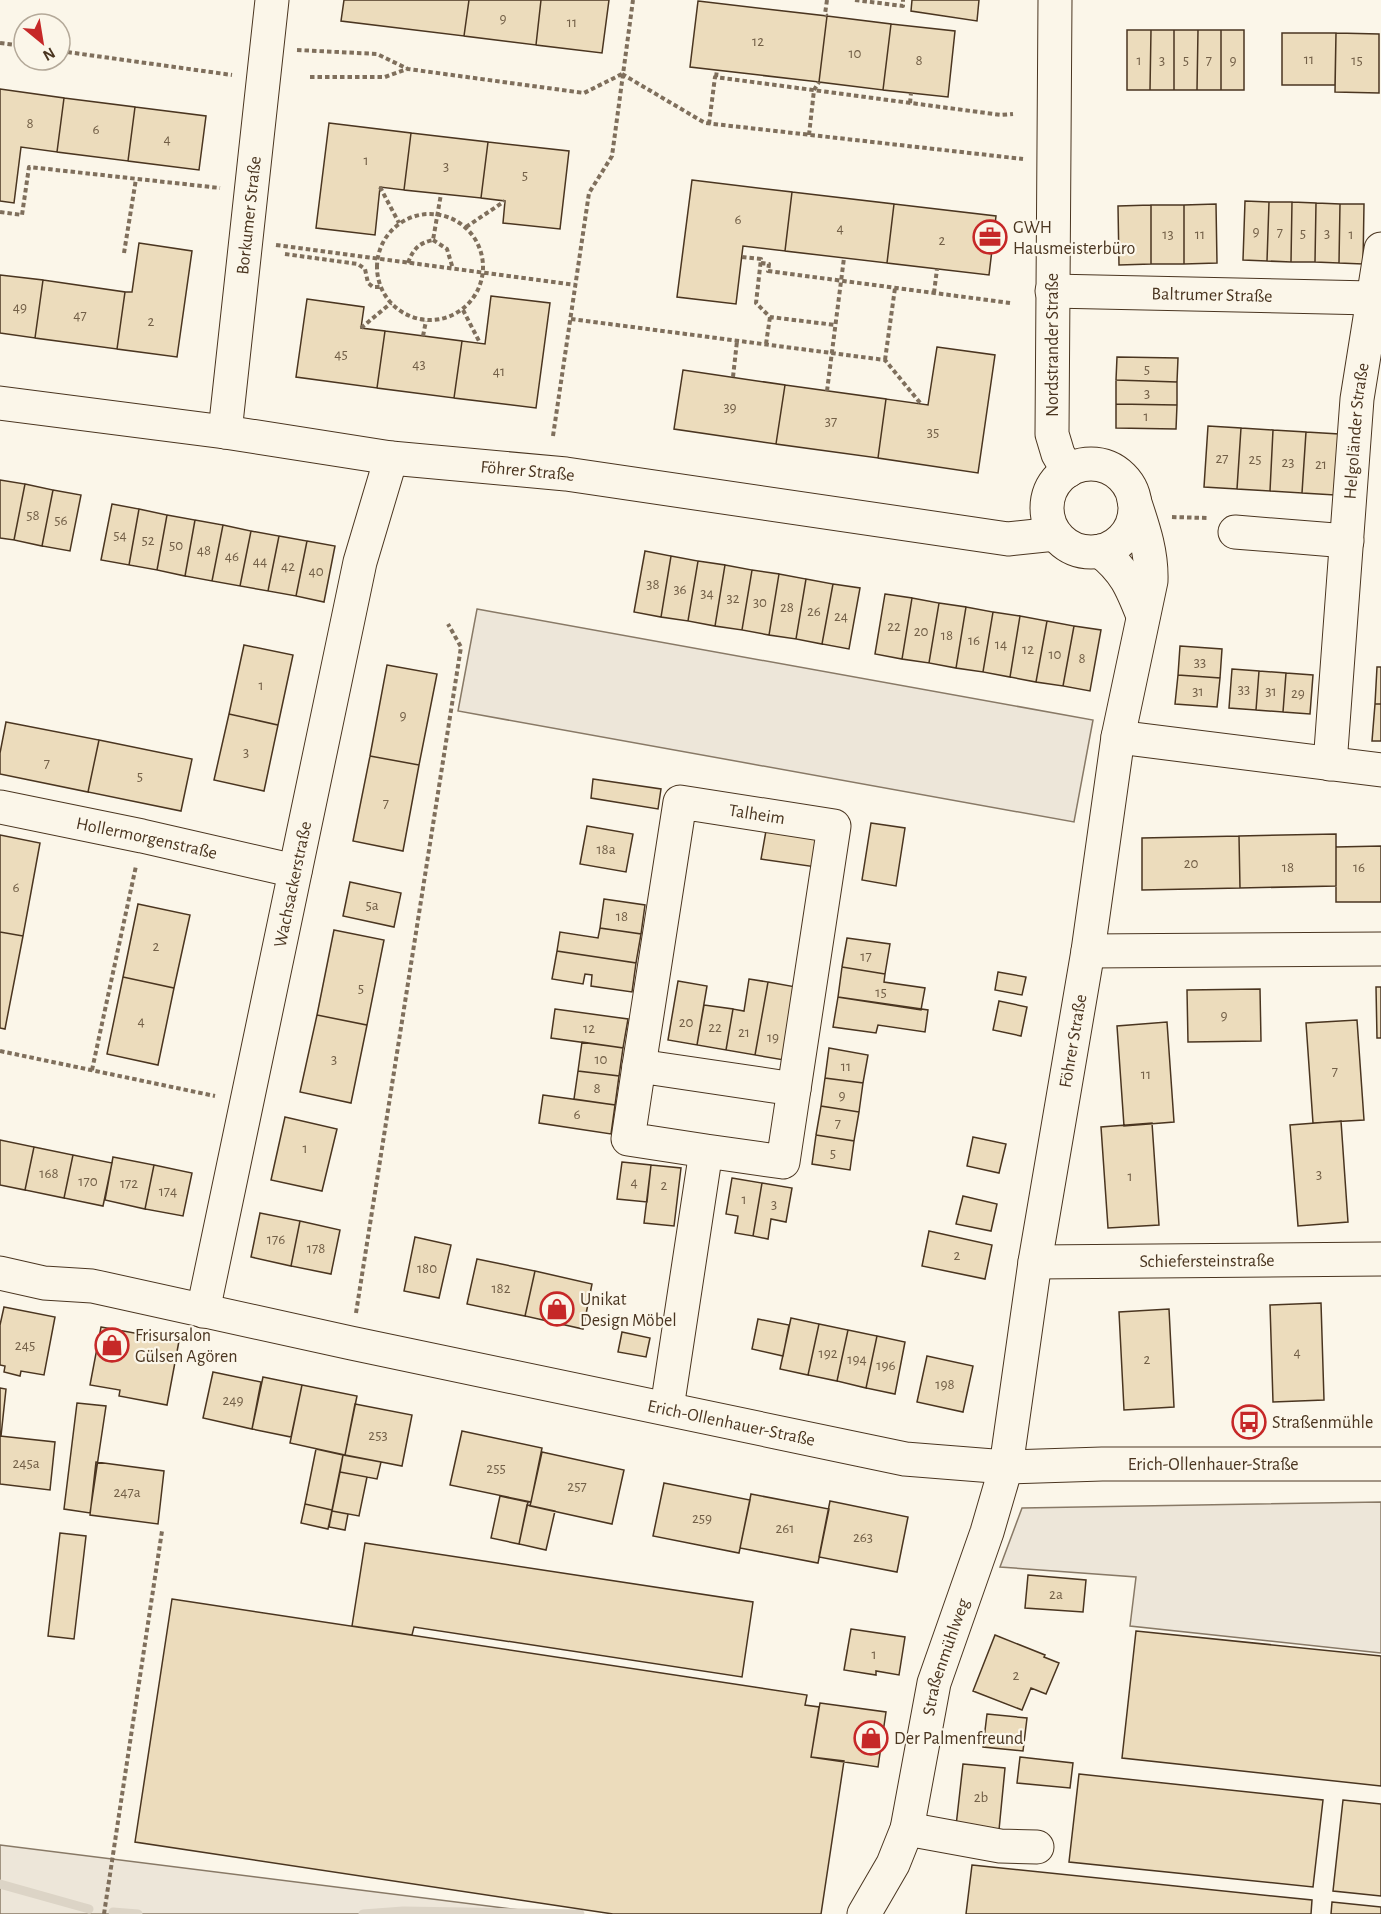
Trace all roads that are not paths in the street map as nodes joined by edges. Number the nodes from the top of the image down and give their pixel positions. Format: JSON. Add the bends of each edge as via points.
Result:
{"nodes":[{"id":1,"x":272,"y":0,"type":"edge"},
{"id":2,"x":1055,"y":0,"type":"edge"},
{"id":3,"x":1381,"y":249,"type":"edge"},
{"id":4,"x":1052,"y":291,"type":"junction"},
{"id":5,"x":1372,"y":298,"type":"junction"},
{"id":6,"x":0,"y":403,"type":"edge"},
{"id":7,"x":225,"y":432,"type":"junction"},
{"id":8,"x":391,"y":458,"type":"junction"},
{"id":9,"x":1068,"y":471,"type":"junction"},
{"id":10,"x":1139,"y":514,"type":"junction"},
{"id":11,"x":1235,"y":532,"type":"road end"},
{"id":12,"x":1055,"y":534,"type":"junction"},
{"id":13,"x":1347,"y":541,"type":"junction"},
{"id":14,"x":1100,"y":551,"type":"junction"},
{"id":15,"x":1143,"y":616,"type":"junction"},
{"id":16,"x":1118,"y":737,"type":"junction"},
{"id":17,"x":1330,"y":764,"type":"junction"},
{"id":18,"x":1381,"y":770,"type":"edge"},
{"id":19,"x":0,"y":807,"type":"edge"},
{"id":20,"x":295,"y":871,"type":"junction"},
{"id":21,"x":1381,"y":950,"type":"edge"},
{"id":22,"x":1088,"y":951,"type":"junction"},
{"id":23,"x":639,"y":1066,"type":"junction"},
{"id":24,"x":794,"y":1089,"type":"junction"},
{"id":25,"x":706,"y":1151,"type":"junction"},
{"id":26,"x":1381,"y":1259,"type":"edge"},
{"id":27,"x":1035,"y":1262,"type":"junction"},
{"id":28,"x":0,"y":1263,"type":"edge"},
{"id":29,"x":0,"y":1273,"type":"edge"},
{"id":30,"x":92,"y":1286,"type":"junction"},
{"id":31,"x":203,"y":1311,"type":"junction"},
{"id":32,"x":667,"y":1408,"type":"junction"},
{"id":33,"x":1381,"y":1464,"type":"edge"},
{"id":34,"x":1006,"y":1467,"type":"junction"},
{"id":35,"x":907,"y":1829,"type":"junction"},
{"id":36,"x":1037,"y":1847,"type":"dead end"},
{"id":37,"x":864,"y":1914,"type":"edge"}],
"edges":[{"from":1,"to":7,"type":"street","name":"Borkumer Straße"},
{"from":2,"to":4,"type":"street","name":"Nordstrander Straße"},
{"from":3,"to":5,"type":"street","name":"Helgoländer Straße"},
{"from":4,"to":5,"type":"street","name":"Baltrumer Straße"},
{"from":4,"to":9,"type":"street","name":"Nordstrander Straße","via":[[1052,434]]},
{"from":5,"to":13,"type":"street","name":"Helgoländer Straße","via":[[1357,399]]},
{"from":6,"to":7,"type":"street","name":"Föhrer Straße"},
{"from":7,"to":8,"type":"street","name":"Föhrer Straße"},
{"from":8,"to":12,"type":"street","name":"Föhrer Straße","via":[[566,474],[1008,539]]},
{"from":8,"to":20,"type":"street","name":"Wachsackerstraße","via":[[360,562]]},
{"from":9,"to":10,"type":"street","name":"Föhrer Straße","via":[[1081,466],[1108,468],[1129,487]]},
{"from":9,"to":12,"type":"street","via":[[1057,480],[1047,507],[1048,521]]},
{"from":10,"to":14,"type":"street","via":[[1134,514],[1123,538]]},
{"from":10,"to":15,"type":"street","name":"Föhrer Straße","via":[[1152,562]]},
{"from":11,"to":13,"type":"street"},
{"from":12,"to":14,"type":"street","via":[[1075,549]]},
{"from":13,"to":17,"type":"street","name":"Helgoländer Straße"},
{"from":14,"to":15,"type":"street","via":[[1131,584]]},
{"from":15,"to":16,"type":"street","name":"Föhrer Straße"},
{"from":16,"to":17,"type":"street"},
{"from":16,"to":22,"type":"street","name":"Föhrer Straße"},
{"from":17,"to":18,"type":"street"},
{"from":19,"to":20,"type":"street","name":"Hollermorgenstraße"},
{"from":20,"to":31,"type":"street","name":"Wachsackerstraße"},
{"from":21,"to":22,"type":"street"},
{"from":22,"to":27,"type":"street","name":"Föhrer Straße"},
{"from":23,"to":24,"type":"street"},
{"from":23,"to":24,"type":"street","name":"Talheim","via":[[680,802],[834,826]]},
{"from":23,"to":25,"type":"street","name":"Talheim","via":[[628,1139]]},
{"from":24,"to":25,"type":"street","name":"Talheim","via":[[783,1162]]},
{"from":25,"to":32,"type":"street"},
{"from":26,"to":27,"type":"street","name":"Schiefersteinstraße"},
{"from":27,"to":34,"type":"street","name":"Föhrer Straße"},
{"from":28,"to":30,"type":"street","name":"Erich-Ollenhauer-Straße","via":[[23,1263]]},
{"from":29,"to":30,"type":"street","name":"Erich-Ollenhauer-Straße"},
{"from":30,"to":31,"type":"street","name":"Erich-Ollenhauer-Straße"},
{"from":31,"to":32,"type":"street","name":"Erich-Ollenhauer-Straße"},
{"from":32,"to":34,"type":"street","name":"Erich-Ollenhauer-Straße","via":[[905,1459]]},
{"from":33,"to":34,"type":"street","name":"Erich-Ollenhauer-Straße"},
{"from":34,"to":35,"type":"street","name":"Straßenmühlweg","via":[[934,1683]]},
{"from":35,"to":36,"type":"street","via":[[1000,1846]]},
{"from":35,"to":37,"type":"street","name":"Straßenmühlweg","via":[[893,1864]]}]}
